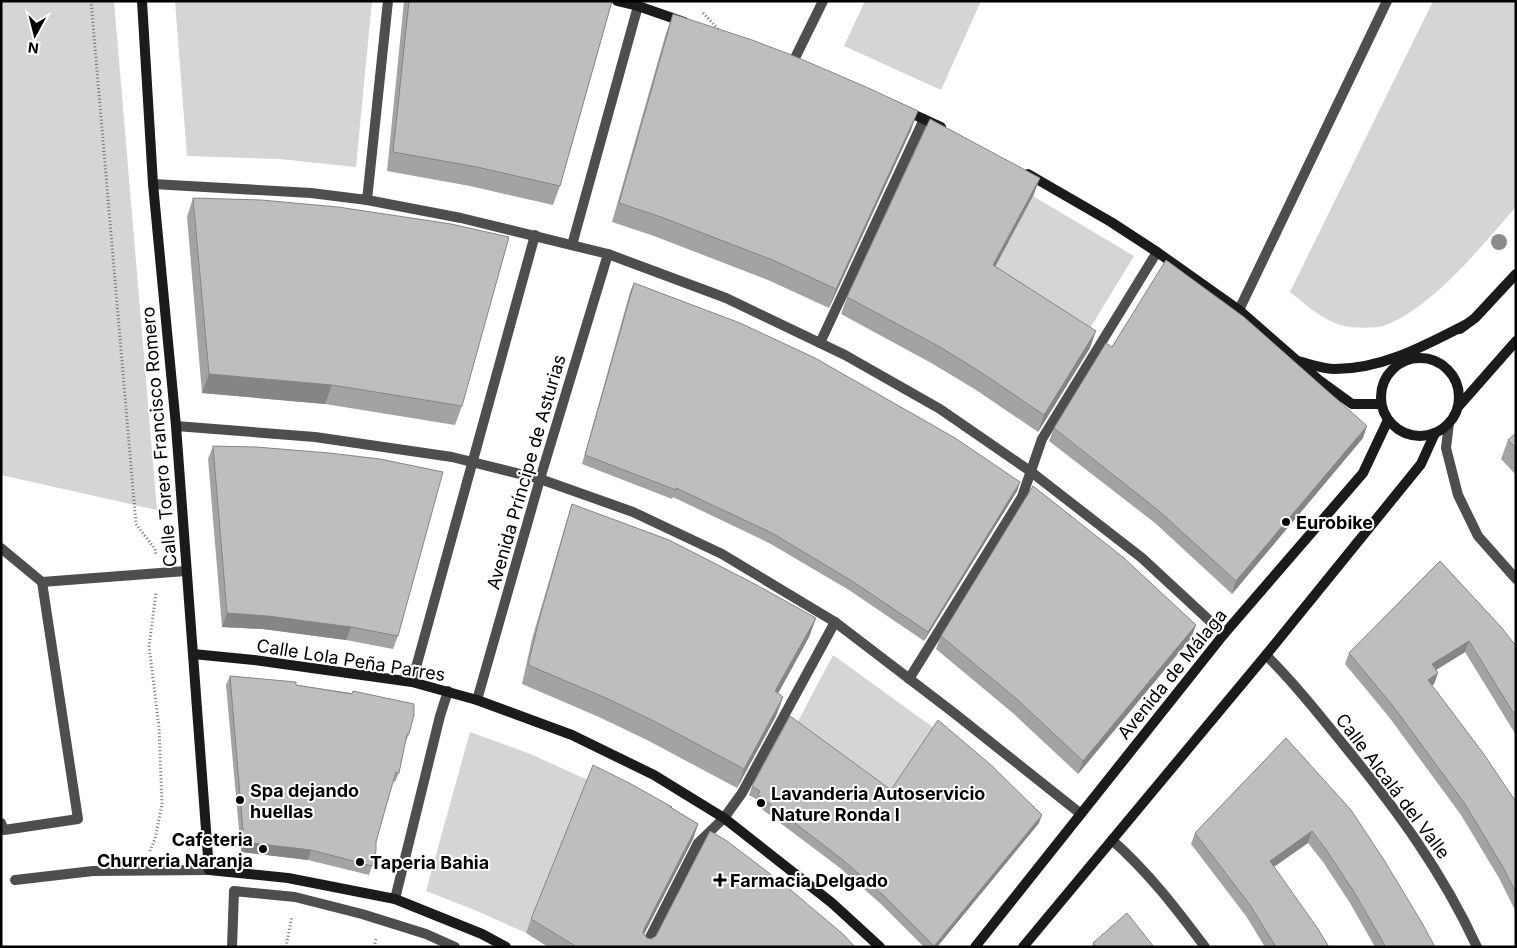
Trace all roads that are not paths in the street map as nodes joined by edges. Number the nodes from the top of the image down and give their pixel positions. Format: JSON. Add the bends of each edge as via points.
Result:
{"nodes":[{"id":1,"x":142,"y":1,"type":"edge"},
{"id":2,"x":388,"y":1,"type":"edge"},
{"id":3,"x":617,"y":1,"type":"edge"},
{"id":4,"x":822,"y":1,"type":"edge"},
{"id":5,"x":1387,"y":1,"type":"edge"},
{"id":6,"x":638,"y":6,"type":"junction"},
{"id":7,"x":690,"y":24,"type":"edge"},
{"id":8,"x":794,"y":61,"type":"edge"},
{"id":9,"x":898,"y":107,"type":"edge"},
{"id":10,"x":924,"y":119,"type":"junction"},
{"id":11,"x":950,"y":132,"type":"edge"},
{"id":12,"x":1017,"y":168,"type":"edge"},
{"id":13,"x":152,"y":184,"type":"junction"},
{"id":14,"x":367,"y":200,"type":"junction"},
{"id":15,"x":535,"y":235,"type":"junction"},
{"id":16,"x":572,"y":245,"type":"junction"},
{"id":17,"x":1157,"y":252,"type":"junction"},
{"id":18,"x":608,"y":254,"type":"junction"},
{"id":19,"x":1516,"y":274,"type":"edge"},
{"id":20,"x":1239,"y":310,"type":"junction"},
{"id":21,"x":1465,"y":326,"type":"junction"},
{"id":22,"x":1516,"y":341,"type":"edge"},
{"id":23,"x":820,"y":343,"type":"junction"},
{"id":24,"x":1421,"y":358,"type":"junction"},
{"id":25,"x":1296,"y":360,"type":"junction"},
{"id":26,"x":1381,"y":404,"type":"junction"},
{"id":27,"x":1458,"y":408,"type":"junction"},
{"id":28,"x":1388,"y":420,"type":"junction"},
{"id":29,"x":1449,"y":423,"type":"junction"},
{"id":30,"x":176,"y":426,"type":"junction"},
{"id":31,"x":1435,"y":433,"type":"junction"},
{"id":32,"x":473,"y":462,"type":"junction"},
{"id":33,"x":1030,"y":471,"type":"junction"},
{"id":34,"x":540,"y":479,"type":"junction"},
{"id":35,"x":1,"y":548,"type":"edge"},
{"id":36,"x":186,"y":571,"type":"junction"},
{"id":37,"x":1516,"y":579,"type":"edge"},
{"id":38,"x":42,"y":582,"type":"junction"},
{"id":39,"x":834,"y":622,"type":"junction"},
{"id":40,"x":1224,"y":634,"type":"junction"},
{"id":41,"x":193,"y":654,"type":"junction"},
{"id":42,"x":1266,"y":655,"type":"junction"},
{"id":43,"x":909,"y":679,"type":"junction"},
{"id":44,"x":412,"y":682,"type":"junction"},
{"id":45,"x":448,"y":691,"type":"junction"},
{"id":46,"x":477,"y":700,"type":"junction"},
{"id":47,"x":1080,"y":814,"type":"junction"},
{"id":48,"x":724,"y":818,"type":"junction"},
{"id":49,"x":1,"y":823,"type":"edge"},
{"id":50,"x":1112,"y":840,"type":"junction"},
{"id":51,"x":208,"y":870,"type":"junction"},
{"id":52,"x":15,"y":880,"type":"dead end"},
{"id":53,"x":395,"y":899,"type":"junction"},
{"id":54,"x":232,"y":947,"type":"edge"},
{"id":55,"x":455,"y":947,"type":"edge"},
{"id":56,"x":506,"y":947,"type":"edge"},
{"id":57,"x":645,"y":947,"type":"edge"},
{"id":58,"x":880,"y":947,"type":"edge"},
{"id":59,"x":975,"y":947,"type":"edge"},
{"id":60,"x":1023,"y":947,"type":"edge"},
{"id":61,"x":1205,"y":947,"type":"edge"},
{"id":62,"x":1477,"y":947,"type":"edge"}],
"edges":[{"from":1,"to":13,"type":"street","name":"Calle Torero Francisco Romero"},
{"from":2,"to":14,"type":"street"},
{"from":3,"to":6,"type":"street"},
{"from":4,"to":8,"type":"street"},
{"from":5,"to":20,"type":"street"},
{"from":6,"to":7,"type":"street"},
{"from":6,"to":16,"type":"street"},
{"from":9,"to":10,"type":"street"},
{"from":10,"to":11,"type":"street"},
{"from":10,"to":23,"type":"street"},
{"from":12,"to":17,"type":"street"},
{"from":13,"to":14,"type":"street","via":[[311,193]]},
{"from":13,"to":30,"type":"street","name":"Calle Torero Francisco Romero"},
{"from":14,"to":15,"type":"street"},
{"from":15,"to":16,"type":"street"},
{"from":15,"to":32,"type":"street"},
{"from":16,"to":18,"type":"street"},
{"from":17,"to":20,"type":"street"},
{"from":17,"to":33,"type":"street","via":[[1042,439]]},
{"from":18,"to":23,"type":"street","via":[[726,298]]},
{"from":18,"to":34,"type":"street","name":"Avenida Príncipe de Asturias"},
{"from":19,"to":21,"type":"street"},
{"from":20,"to":25,"type":"street"},
{"from":21,"to":24,"type":"street"},
{"from":21,"to":25,"type":"street","via":[[1417,350],[1376,364],[1334,369]]},
{"from":22,"to":27,"type":"street"},
{"from":23,"to":33,"type":"street","via":[[940,409]]},
{"from":24,"to":26,"type":"street","via":[[1410,359],[1390,372],[1384,381]]},
{"from":24,"to":27,"type":"street","via":[[1433,360],[1451,374],[1457,384]]},
{"from":25,"to":26,"type":"street","via":[[1352,404]]},
{"from":26,"to":28,"type":"street"},
{"from":27,"to":29,"type":"street"},
{"from":28,"to":31,"type":"street","via":[[1397,430],[1409,435]]},
{"from":28,"to":40,"type":"street","name":"Avenida de Málaga","via":[[1363,473]]},
{"from":29,"to":31,"type":"street"},
{"from":29,"to":37,"type":"street","via":[[1446,448],[1458,495],[1478,536]]},
{"from":30,"to":32,"type":"street","via":[[315,437]]},
{"from":30,"to":36,"type":"street","name":"Calle Torero Francisco Romero"},
{"from":31,"to":42,"type":"street","via":[[1421,464]]},
{"from":32,"to":34,"type":"street"},
{"from":32,"to":44,"type":"street"},
{"from":33,"to":40,"type":"street","via":[[1142,558]]},
{"from":33,"to":43,"type":"street","via":[[1022,496]]},
{"from":34,"to":39,"type":"street","via":[[632,512],[722,554]]},
{"from":34,"to":46,"type":"street","name":"Avenida Príncipe de Asturias"},
{"from":35,"to":38,"type":"street"},
{"from":36,"to":38,"type":"street"},
{"from":36,"to":41,"type":"street","name":"Calle Torero Francisco Romero"},
{"from":38,"to":49,"type":"street","via":[[78,819],[4,830]]},
{"from":39,"to":43,"type":"street"},
{"from":39,"to":48,"type":"street","via":[[742,793]]},
{"from":40,"to":47,"type":"street","name":"Avenida de Málaga"},
{"from":41,"to":44,"type":"street","name":"Calle Lola Peña Parres"},
{"from":41,"to":51,"type":"street","name":"Calle Torero Francisco Romero"},
{"from":42,"to":50,"type":"street"},
{"from":42,"to":62,"type":"street","name":"Calle Alcalá del Valle","via":[[1378,787],[1459,908]]},
{"from":43,"to":47,"type":"street"},
{"from":44,"to":45,"type":"street","name":"Calle Lola Peña Parres"},
{"from":45,"to":46,"type":"street","name":"Calle Lola Peña Parres"},
{"from":45,"to":53,"type":"street"},
{"from":46,"to":48,"type":"street","name":"Calle Lola Peña Parres","via":[[580,739],[654,775]]},
{"from":47,"to":59,"type":"street","name":"Avenida de Málaga"},
{"from":48,"to":57,"type":"street","via":[[698,843]]},
{"from":48,"to":58,"type":"street","name":"Calle Lola Peña Parres","via":[[832,903]]},
{"from":50,"to":60,"type":"street"},
{"from":50,"to":61,"type":"street","via":[[1166,895]]},
{"from":51,"to":52,"type":"street","via":[[93,871]]},
{"from":51,"to":53,"type":"street","via":[[288,878]]},
{"from":53,"to":56,"type":"street"},
{"from":54,"to":55,"type":"street","via":[[234,891],[295,897],[426,934]]}]}
